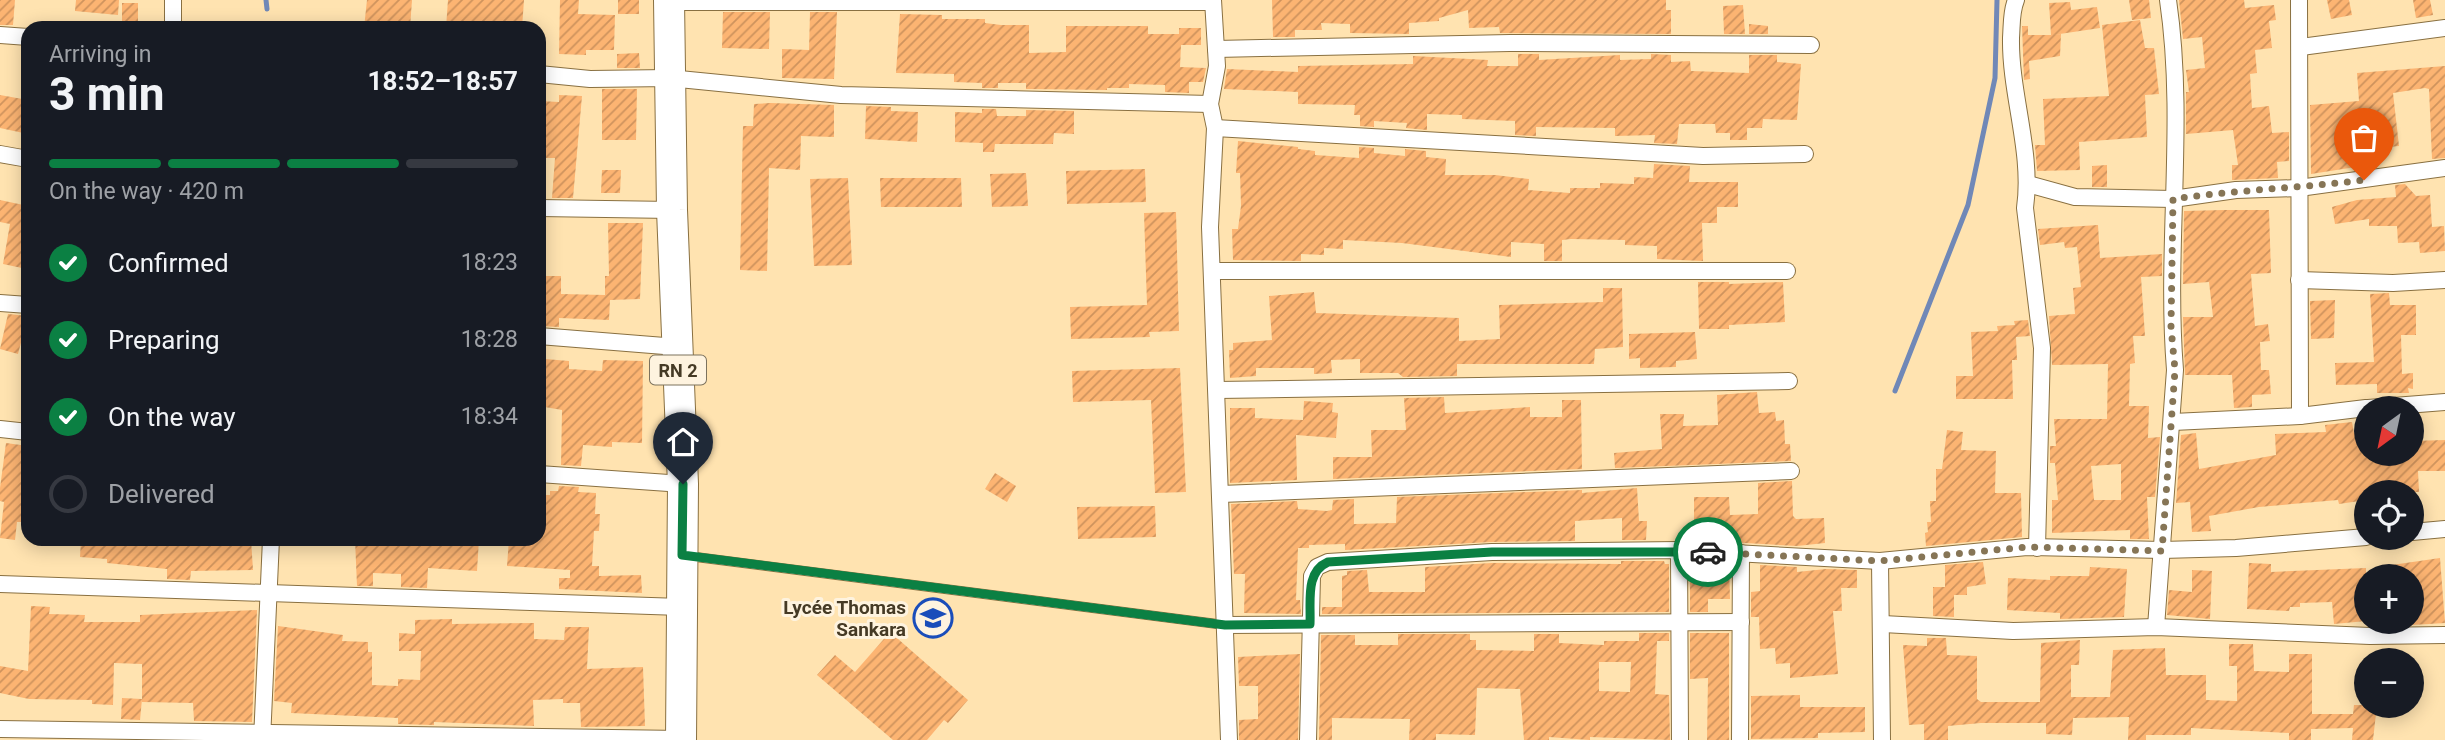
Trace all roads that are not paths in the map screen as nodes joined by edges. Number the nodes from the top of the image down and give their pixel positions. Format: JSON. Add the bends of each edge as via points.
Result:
{"nodes":[{"id":1,"x":173,"y":0,"type":"edge"},
{"id":2,"x":2016,"y":0,"type":"edge"},
{"id":3,"x":2168,"y":0,"type":"edge"},
{"id":4,"x":2299,"y":0,"type":"edge"},
{"id":5,"x":669,"y":1,"type":"edge"},
{"id":6,"x":1213,"y":1,"type":"edge"},
{"id":7,"x":173,"y":21,"type":"edge"},
{"id":8,"x":2445,"y":28,"type":"edge"},
{"id":9,"x":0,"y":35,"type":"edge"},
{"id":10,"x":21,"y":36,"type":"edge"},
{"id":11,"x":1811,"y":45,"type":"dead end"},
{"id":12,"x":2301,"y":47,"type":"junction"},
{"id":13,"x":1216,"y":49,"type":"junction"},
{"id":14,"x":546,"y":75,"type":"edge"},
{"id":15,"x":669,"y":78,"type":"junction"},
{"id":16,"x":1210,"y":103,"type":"junction"},
{"id":17,"x":1214,"y":128,"type":"junction"},
{"id":18,"x":0,"y":153,"type":"edge"},
{"id":19,"x":1805,"y":153,"type":"dead end"},
{"id":20,"x":21,"y":158,"type":"edge"},
{"id":21,"x":2445,"y":168,"type":"edge"},
{"id":22,"x":2028,"y":184,"type":"junction"},
{"id":23,"x":2300,"y":188,"type":"junction"},
{"id":24,"x":2173,"y":199,"type":"junction"},
{"id":25,"x":546,"y":208,"type":"edge"},
{"id":26,"x":672,"y":210,"type":"junction"},
{"id":27,"x":1212,"y":271,"type":"junction"},
{"id":28,"x":1787,"y":271,"type":"dead end"},
{"id":29,"x":2300,"y":279,"type":"junction"},
{"id":30,"x":2445,"y":280,"type":"edge"},
{"id":31,"x":0,"y":303,"type":"edge"},
{"id":32,"x":21,"y":304,"type":"edge"},
{"id":33,"x":546,"y":337,"type":"edge"},
{"id":34,"x":677,"y":347,"type":"junction"},
{"id":35,"x":1788,"y":381,"type":"dead end"},
{"id":36,"x":1217,"y":390,"type":"junction"},
{"id":37,"x":2445,"y":402,"type":"edge"},
{"id":38,"x":2424,"y":404,"type":"edge"},
{"id":39,"x":2354,"y":410,"type":"edge"},
{"id":40,"x":2300,"y":416,"type":"junction"},
{"id":41,"x":2173,"y":422,"type":"junction"},
{"id":42,"x":0,"y":429,"type":"edge"},
{"id":43,"x":21,"y":431,"type":"edge"},
{"id":44,"x":1791,"y":471,"type":"dead end"},
{"id":45,"x":546,"y":474,"type":"edge"},
{"id":46,"x":683,"y":484,"type":"junction"},
{"id":47,"x":1221,"y":494,"type":"junction"},
{"id":48,"x":2445,"y":529,"type":"edge"},
{"id":49,"x":2424,"y":531,"type":"edge"},
{"id":50,"x":2354,"y":538,"type":"edge"},
{"id":51,"x":271,"y":546,"type":"edge"},
{"id":52,"x":2037,"y":548,"type":"junction"},
{"id":53,"x":1679,"y":550,"type":"junction"},
{"id":54,"x":2162,"y":551,"type":"junction"},
{"id":55,"x":1741,"y":553,"type":"junction"},
{"id":56,"x":682,"y":555,"type":"junction"},
{"id":57,"x":1880,"y":561,"type":"junction"},
{"id":58,"x":0,"y":584,"type":"edge"},
{"id":59,"x":270,"y":596,"type":"junction"},
{"id":60,"x":681,"y":607,"type":"junction"},
{"id":61,"x":1741,"y":622,"type":"junction"},
{"id":62,"x":1310,"y":624,"type":"junction"},
{"id":63,"x":1883,"y":624,"type":"junction"},
{"id":64,"x":1225,"y":625,"type":"junction"},
{"id":65,"x":1678,"y":625,"type":"junction"},
{"id":66,"x":2156,"y":627,"type":"junction"},
{"id":67,"x":2445,"y":635,"type":"edge"},
{"id":68,"x":0,"y":729,"type":"edge"},
{"id":69,"x":262,"y":736,"type":"edge"},
{"id":70,"x":681,"y":740,"type":"edge"},
{"id":71,"x":1229,"y":740,"type":"edge"},
{"id":72,"x":1308,"y":740,"type":"edge"},
{"id":73,"x":1680,"y":740,"type":"edge"},
{"id":74,"x":1740,"y":740,"type":"edge"},
{"id":75,"x":1882,"y":740,"type":"edge"}],
"edges":[{"from":1,"to":7,"type":"street"},
{"from":2,"to":22,"type":"street","via":[[2011,69]]},
{"from":3,"to":24,"type":"street","via":[[2177,85]]},
{"from":4,"to":12,"type":"street"},
{"from":5,"to":6,"type":"street"},
{"from":5,"to":15,"type":"highway","number":"RN 2"},
{"from":6,"to":13,"type":"street"},
{"from":8,"to":12,"type":"street"},
{"from":9,"to":10,"type":"street"},
{"from":11,"to":13,"type":"street","via":[[1524,43]]},
{"from":12,"to":23,"type":"street"},
{"from":13,"to":16,"type":"street"},
{"from":14,"to":15,"type":"street"},
{"from":15,"to":16,"type":"street","via":[[841,95]]},
{"from":15,"to":26,"type":"highway","number":"RN 2"},
{"from":16,"to":17,"type":"street"},
{"from":17,"to":19,"type":"street","via":[[1703,156]]},
{"from":17,"to":27,"type":"street"},
{"from":18,"to":20,"type":"street"},
{"from":21,"to":23,"type":"street"},
{"from":22,"to":24,"type":"street","via":[[2075,197]]},
{"from":22,"to":52,"type":"street","via":[[2025,208],[2042,348]]},
{"from":23,"to":24,"type":"street","via":[[2236,190]]},
{"from":23,"to":29,"type":"street"},
{"from":24,"to":41,"type":"street"},
{"from":25,"to":26,"type":"street"},
{"from":26,"to":34,"type":"highway","number":"RN 2"},
{"from":27,"to":28,"type":"street"},
{"from":27,"to":36,"type":"street"},
{"from":29,"to":30,"type":"street"},
{"from":29,"to":40,"type":"street"},
{"from":31,"to":32,"type":"street"},
{"from":33,"to":34,"type":"street"},
{"from":34,"to":46,"type":"highway","number":"RN 2"},
{"from":35,"to":36,"type":"street"},
{"from":36,"to":47,"type":"street"},
{"from":37,"to":38,"type":"street"},
{"from":39,"to":40,"type":"street"},
{"from":40,"to":41,"type":"street"},
{"from":41,"to":54,"type":"street"},
{"from":42,"to":43,"type":"street"},
{"from":44,"to":47,"type":"street"},
{"from":45,"to":46,"type":"street"},
{"from":46,"to":56,"type":"highway","number":"RN 2"},
{"from":47,"to":64,"type":"street"},
{"from":48,"to":49,"type":"street"},
{"from":50,"to":54,"type":"street"},
{"from":51,"to":59,"type":"street"},
{"from":52,"to":54,"type":"street"},
{"from":52,"to":57,"type":"street"},
{"from":53,"to":55,"type":"street"},
{"from":53,"to":62,"type":"street","via":[[1492,552],[1328,562],[1312,576]]},
{"from":53,"to":65,"type":"street"},
{"from":54,"to":66,"type":"street"},
{"from":55,"to":57,"type":"street"},
{"from":55,"to":61,"type":"street"},
{"from":56,"to":60,"type":"highway","number":"RN 2"},
{"from":56,"to":64,"type":"lane"},
{"from":57,"to":63,"type":"street"},
{"from":58,"to":59,"type":"street"},
{"from":59,"to":60,"type":"street"},
{"from":59,"to":69,"type":"street"},
{"from":60,"to":70,"type":"highway","number":"RN 2"},
{"from":61,"to":65,"type":"street"},
{"from":61,"to":74,"type":"street"},
{"from":62,"to":64,"type":"street"},
{"from":62,"to":65,"type":"street","via":[[1623,621]]},
{"from":62,"to":72,"type":"street"},
{"from":63,"to":66,"type":"street","via":[[2013,631]]},
{"from":63,"to":75,"type":"street"},
{"from":64,"to":71,"type":"street"},
{"from":65,"to":73,"type":"street"},
{"from":66,"to":67,"type":"street"},
{"from":68,"to":69,"type":"street"},
{"from":69,"to":70,"type":"street"}]}
